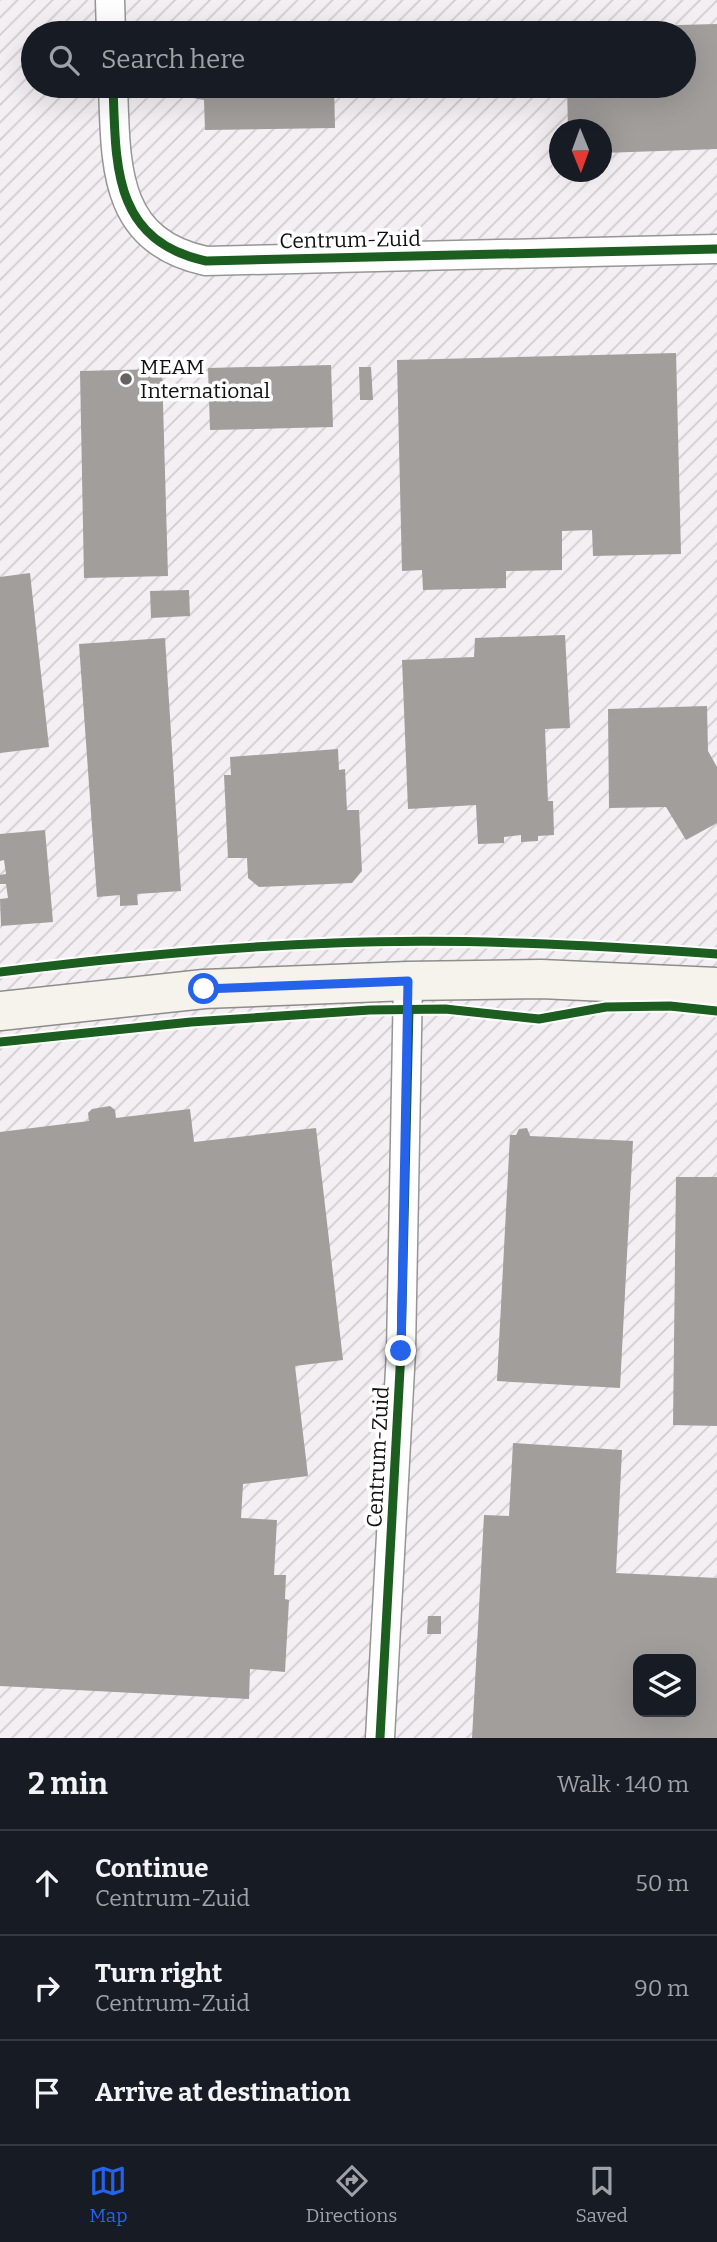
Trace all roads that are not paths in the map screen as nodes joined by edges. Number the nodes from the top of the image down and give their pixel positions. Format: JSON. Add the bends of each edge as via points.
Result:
{"nodes":[{"id":1,"x":110,"y":0,"type":"edge"},
{"id":2,"x":111,"y":21,"type":"edge"},
{"id":3,"x":113,"y":98,"type":"edge"},
{"id":4,"x":717,"y":249,"type":"edge"},
{"id":5,"x":408,"y":981,"type":"junction"},
{"id":6,"x":717,"y":987,"type":"edge"},
{"id":7,"x":0,"y":1011,"type":"edge"},
{"id":8,"x":380,"y":1738,"type":"edge"}],
"edges":[{"from":1,"to":2,"type":"street"},
{"from":3,"to":4,"type":"street","name":"Centrum-Zuid","via":[[116,166],[135,220],[180,256],[206,261]]},
{"from":5,"to":6,"type":"street","via":[[541,979]]},
{"from":5,"to":7,"type":"street","via":[[204,989]]},
{"from":5,"to":8,"type":"street","name":"Centrum-Zuid","via":[[401,1351]]}]}
